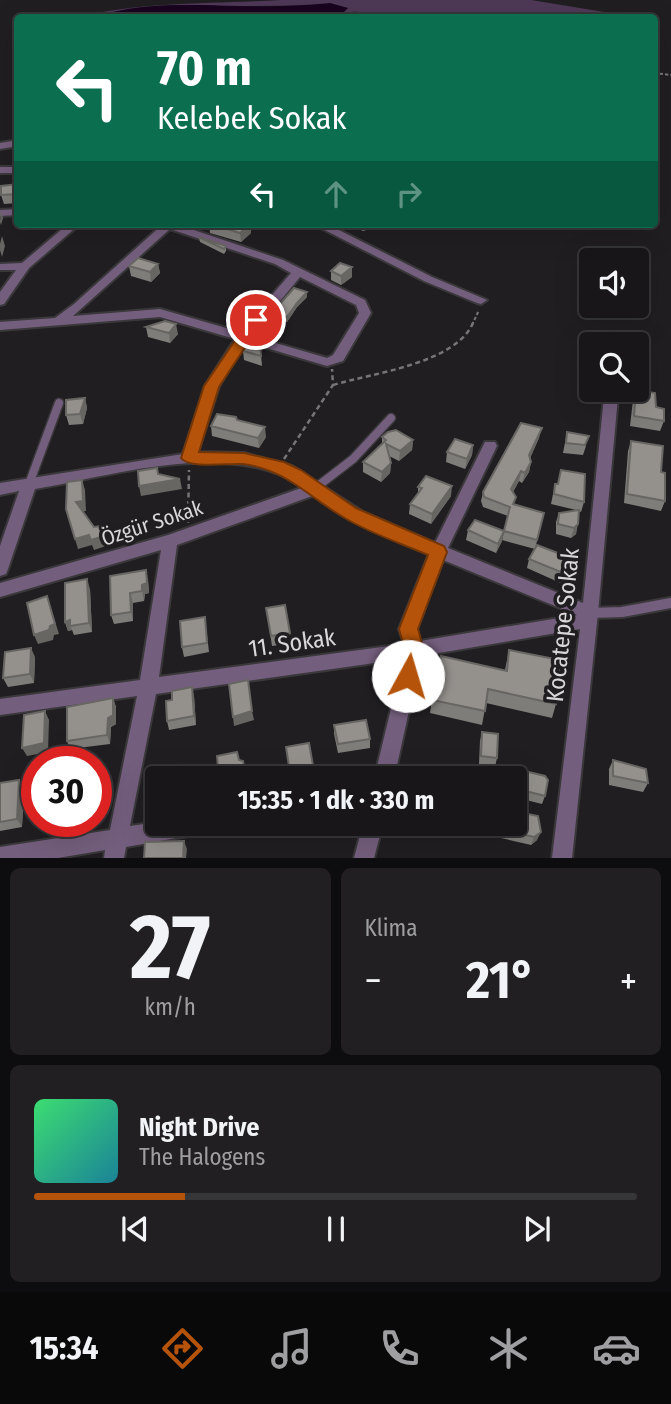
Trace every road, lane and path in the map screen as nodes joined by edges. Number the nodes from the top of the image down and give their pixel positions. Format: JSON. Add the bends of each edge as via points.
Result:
{"nodes":[{"id":1,"x":70,"y":228,"type":"edge"},
{"id":2,"x":165,"y":228,"type":"edge"},
{"id":3,"x":177,"y":228,"type":"edge"},
{"id":4,"x":326,"y":228,"type":"edge"},
{"id":5,"x":25,"y":266,"type":"junction"},
{"id":6,"x":0,"y":267,"type":"edge"},
{"id":7,"x":297,"y":273,"type":"junction"},
{"id":8,"x":481,"y":300,"type":"joint"},
{"id":9,"x":0,"y":301,"type":"edge"},
{"id":10,"x":55,"y":323,"type":"junction"},
{"id":11,"x":0,"y":326,"type":"edge"},
{"id":12,"x":242,"y":338,"type":"junction"},
{"id":13,"x":332,"y":362,"type":"junction"},
{"id":14,"x":333,"y":385,"type":"junction"},
{"id":15,"x":611,"y":402,"type":"edge"},
{"id":16,"x":59,"y":403,"type":"dead end"},
{"id":17,"x":391,"y":418,"type":"dead end"},
{"id":18,"x":490,"y":446,"type":"dead end"},
{"id":19,"x":189,"y":458,"type":"junction"},
{"id":20,"x":279,"y":467,"type":"junction"},
{"id":21,"x":29,"y":484,"type":"junction"},
{"id":22,"x":0,"y":489,"type":"edge"},
{"id":23,"x":314,"y":489,"type":"junction"},
{"id":24,"x":177,"y":539,"type":"junction"},
{"id":25,"x":438,"y":552,"type":"junction"},
{"id":26,"x":0,"y":569,"type":"edge"},
{"id":27,"x":0,"y":590,"type":"edge"},
{"id":28,"x":671,"y":603,"type":"edge"},
{"id":29,"x":590,"y":616,"type":"junction"},
{"id":30,"x":415,"y":650,"type":"junction"},
{"id":31,"x":148,"y":688,"type":"junction"},
{"id":32,"x":0,"y":707,"type":"edge"},
{"id":33,"x":387,"y":766,"type":"edge"},
{"id":34,"x":162,"y":836,"type":"edge"},
{"id":35,"x":370,"y":836,"type":"edge"},
{"id":36,"x":117,"y":848,"type":"edge"},
{"id":37,"x":0,"y":857,"type":"edge"},
{"id":38,"x":364,"y":858,"type":"edge"},
{"id":39,"x":562,"y":858,"type":"edge"}],
"edges":[{"from":1,"to":5,"type":"street"},
{"from":2,"to":10,"type":"street"},
{"from":3,"to":7,"type":"street","via":[[279,262]]},
{"from":4,"to":8,"type":"street"},
{"from":5,"to":6,"type":"street"},
{"from":5,"to":9,"type":"street"},
{"from":7,"to":12,"type":"street"},
{"from":7,"to":13,"type":"street","via":[[361,303],[365,310]]},
{"from":8,"to":14,"type":"path","via":[[473,323],[441,352],[411,366]]},
{"from":10,"to":11,"type":"street"},
{"from":10,"to":12,"type":"street","via":[[160,313]]},
{"from":12,"to":13,"type":"street"},
{"from":12,"to":19,"type":"street","via":[[212,386]]},
{"from":13,"to":14,"type":"path"},
{"from":14,"to":20,"type":"path"},
{"from":15,"to":29,"type":"street","name":"Kocatepe Sokak"},
{"from":16,"to":21,"type":"lane"},
{"from":17,"to":23,"type":"lane","via":[[353,459]]},
{"from":18,"to":25,"type":"street"},
{"from":19,"to":20,"type":"street","via":[[244,458]]},
{"from":19,"to":21,"type":"street"},
{"from":19,"to":24,"type":"path","via":[[190,501]]},
{"from":20,"to":23,"type":"street"},
{"from":21,"to":22,"type":"street"},
{"from":21,"to":26,"type":"street"},
{"from":23,"to":24,"type":"street","name":"Özgür Sokak"},
{"from":23,"to":25,"type":"street","via":[[350,513]]},
{"from":24,"to":27,"type":"street","name":"Özgür Sokak"},
{"from":24,"to":31,"type":"street"},
{"from":25,"to":29,"type":"street"},
{"from":25,"to":30,"type":"street","via":[[408,629]]},
{"from":28,"to":29,"type":"lane"},
{"from":29,"to":30,"type":"street","name":"11. Sokak"},
{"from":29,"to":39,"type":"street","name":"Kocatepe Sokak"},
{"from":30,"to":31,"type":"street","name":"11. Sokak"},
{"from":30,"to":33,"type":"street"},
{"from":31,"to":32,"type":"street","name":"11. Sokak"},
{"from":31,"to":36,"type":"street"},
{"from":34,"to":36,"type":"street"},
{"from":35,"to":38,"type":"street"},
{"from":36,"to":37,"type":"street"}]}
